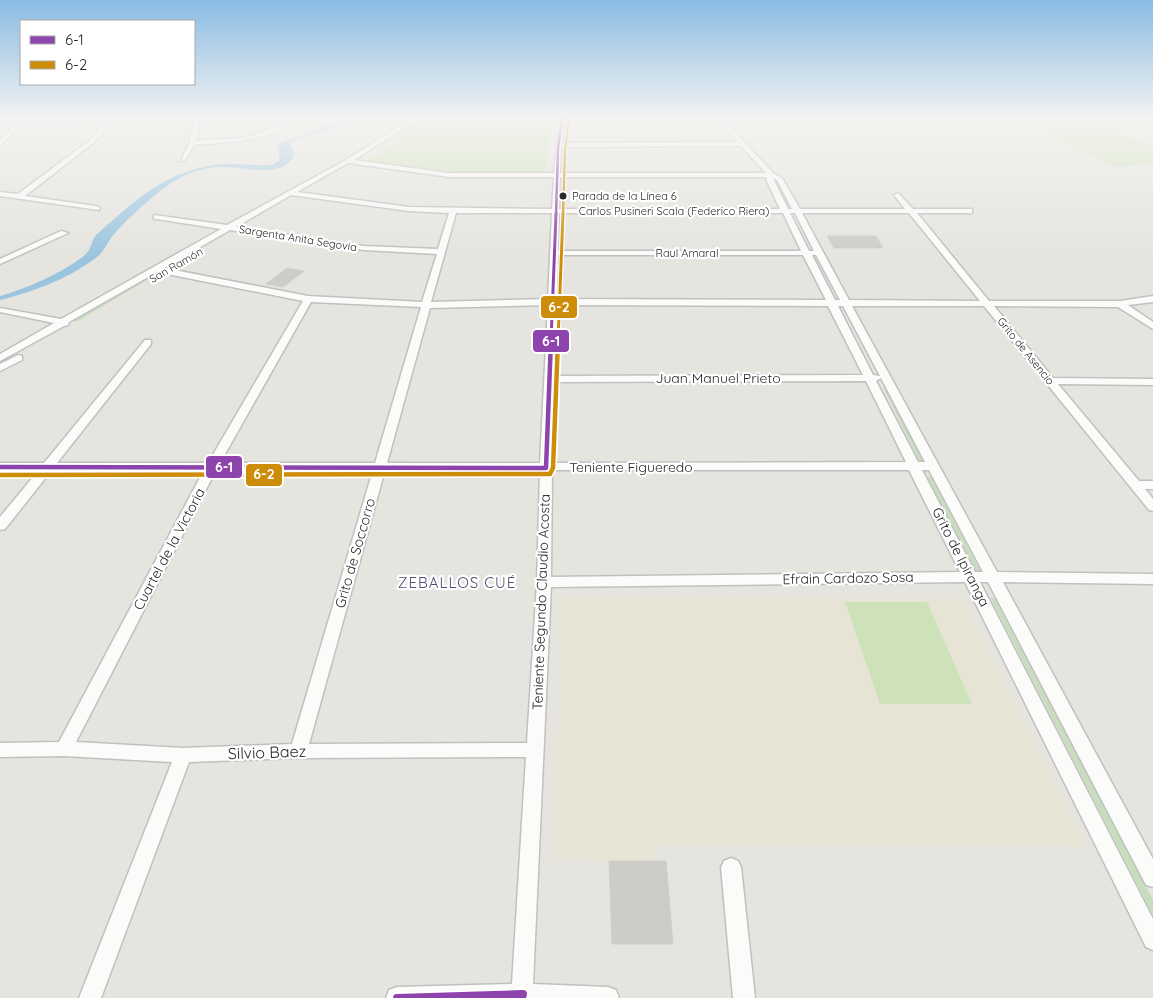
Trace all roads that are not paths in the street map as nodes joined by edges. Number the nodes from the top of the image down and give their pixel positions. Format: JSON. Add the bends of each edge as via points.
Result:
{"nodes":[{"id":1,"x":63,"y":164,"type":"edge"},
{"id":2,"x":341,"y":164,"type":"edge"},
{"id":3,"x":350,"y":164,"type":"edge"},
{"id":4,"x":367,"y":164,"type":"edge"},
{"id":5,"x":557,"y":164,"type":"edge"},
{"id":6,"x":761,"y":164,"type":"edge"},
{"id":7,"x":557,"y":175,"type":"junction"},
{"id":8,"x":772,"y":175,"type":"junction"},
{"id":9,"x":290,"y":192,"type":"junction"},
{"id":10,"x":0,"y":194,"type":"edge"},
{"id":11,"x":299,"y":194,"type":"junction"},
{"id":12,"x":898,"y":195,"type":"dead end"},
{"id":13,"x":19,"y":197,"type":"junction"},
{"id":14,"x":96,"y":208,"type":"dead end"},
{"id":15,"x":556,"y":210,"type":"junction"},
{"id":16,"x":911,"y":210,"type":"junction"},
{"id":17,"x":453,"y":211,"type":"junction"},
{"id":18,"x":786,"y":211,"type":"junction"},
{"id":19,"x":797,"y":211,"type":"junction"},
{"id":20,"x":969,"y":211,"type":"dead end"},
{"id":21,"x":157,"y":217,"type":"dead end"},
{"id":22,"x":229,"y":227,"type":"junction"},
{"id":23,"x":239,"y":229,"type":"junction"},
{"id":24,"x":64,"y":233,"type":"dead end"},
{"id":25,"x":441,"y":252,"type":"junction"},
{"id":26,"x":555,"y":252,"type":"junction"},
{"id":27,"x":807,"y":253,"type":"junction"},
{"id":28,"x":819,"y":253,"type":"junction"},
{"id":29,"x":0,"y":262,"type":"edge"},
{"id":30,"x":154,"y":270,"type":"junction"},
{"id":31,"x":166,"y":272,"type":"junction"},
{"id":32,"x":308,"y":299,"type":"junction"},
{"id":33,"x":1153,"y":299,"type":"edge"},
{"id":34,"x":553,"y":302,"type":"junction"},
{"id":35,"x":832,"y":304,"type":"junction"},
{"id":36,"x":848,"y":304,"type":"junction"},
{"id":37,"x":1120,"y":304,"type":"junction"},
{"id":38,"x":426,"y":305,"type":"junction"},
{"id":39,"x":989,"y":305,"type":"junction"},
{"id":40,"x":4,"y":310,"type":"dead end"},
{"id":41,"x":62,"y":323,"type":"junction"},
{"id":42,"x":73,"y":325,"type":"junction"},
{"id":43,"x":1153,"y":326,"type":"edge"},
{"id":44,"x":148,"y":342,"type":"dead end"},
{"id":45,"x":0,"y":358,"type":"edge"},
{"id":46,"x":0,"y":368,"type":"edge"},
{"id":47,"x":871,"y":378,"type":"junction"},
{"id":48,"x":886,"y":378,"type":"junction"},
{"id":49,"x":550,"y":379,"type":"junction"},
{"id":50,"x":1051,"y":381,"type":"junction"},
{"id":51,"x":1153,"y":382,"type":"edge"},
{"id":52,"x":915,"y":466,"type":"junction"},
{"id":53,"x":933,"y":466,"type":"junction"},
{"id":54,"x":0,"y":467,"type":"edge"},
{"id":55,"x":379,"y":467,"type":"junction"},
{"id":56,"x":46,"y":468,"type":"junction"},
{"id":57,"x":212,"y":468,"type":"junction"},
{"id":58,"x":546,"y":468,"type":"junction"},
{"id":59,"x":1136,"y":485,"type":"junction"},
{"id":60,"x":1153,"y":485,"type":"edge"},
{"id":61,"x":1153,"y":507,"type":"edge"},
{"id":62,"x":0,"y":526,"type":"edge"},
{"id":63,"x":971,"y":577,"type":"junction"},
{"id":64,"x":992,"y":577,"type":"junction"},
{"id":65,"x":1153,"y":579,"type":"edge"},
{"id":66,"x":544,"y":582,"type":"junction"},
{"id":67,"x":64,"y":749,"type":"junction"},
{"id":68,"x":0,"y":750,"type":"edge"},
{"id":69,"x":535,"y":750,"type":"junction"},
{"id":70,"x":298,"y":751,"type":"junction"},
{"id":71,"x":183,"y":755,"type":"junction"},
{"id":72,"x":731,"y":867,"type":"dead end"},
{"id":73,"x":1153,"y":878,"type":"edge"},
{"id":74,"x":1153,"y":940,"type":"edge"},
{"id":75,"x":523,"y":996,"type":"edge"},
{"id":76,"x":90,"y":998,"type":"edge"},
{"id":77,"x":397,"y":998,"type":"edge"},
{"id":78,"x":608,"y":998,"type":"edge"},
{"id":79,"x":744,"y":998,"type":"edge"}],
"edges":[{"from":1,"to":13,"type":"street"},
{"from":2,"to":9,"type":"street","name":"San Ramón"},
{"from":3,"to":11,"type":"street","name":"San Ramón"},
{"from":4,"to":7,"type":"street","via":[[449,175]]},
{"from":5,"to":7,"type":"street","name":"Teniente Segundo Claudio Acosta"},
{"from":6,"to":8,"type":"street","name":"Grito de Ipiranga"},
{"from":7,"to":8,"type":"street"},
{"from":7,"to":15,"type":"street","name":"Teniente Segundo Claudio Acosta"},
{"from":8,"to":18,"type":"street","name":"Grito de Ipiranga","via":[[770,179]]},
{"from":8,"to":19,"type":"street","name":"Grito de Ipiranga","via":[[780,179]]},
{"from":9,"to":11,"type":"street","name":"Carlos Pusineri Scala (Federico Riera)"},
{"from":9,"to":22,"type":"street","name":"San Ramón"},
{"from":10,"to":13,"type":"street"},
{"from":11,"to":17,"type":"street","name":"Carlos Pusineri Scala (Federico Riera)","via":[[409,209]]},
{"from":11,"to":23,"type":"street","name":"San Ramón"},
{"from":12,"to":16,"type":"street","name":"Grito de Asencio"},
{"from":13,"to":14,"type":"street"},
{"from":15,"to":17,"type":"street","name":"Carlos Pusineri Scala (Federico Riera)"},
{"from":15,"to":18,"type":"street","name":"Carlos Pusineri Scala (Federico Riera)"},
{"from":15,"to":26,"type":"street","name":"Teniente Segundo Claudio Acosta"},
{"from":16,"to":19,"type":"street","name":"Carlos Pusineri Scala (Federico Riera)"},
{"from":16,"to":20,"type":"street","name":"Carlos Pusineri Scala (Federico Riera)"},
{"from":16,"to":39,"type":"street","name":"Grito de Asencio"},
{"from":17,"to":25,"type":"street","name":"Grito de Soccorro"},
{"from":18,"to":19,"type":"street","name":"Carlos Pusineri Scala (Federico Riera)"},
{"from":18,"to":27,"type":"street","name":"Grito de Ipiranga"},
{"from":19,"to":28,"type":"street","name":"Grito de Ipiranga"},
{"from":21,"to":22,"type":"street","name":"Sargenta Anita Segovia"},
{"from":22,"to":23,"type":"street","name":"Sargenta Anita Segovia"},
{"from":22,"to":30,"type":"street","name":"San Ramón"},
{"from":23,"to":25,"type":"street","name":"Sargenta Anita Segovia","via":[[364,248]]},
{"from":23,"to":31,"type":"street","name":"San Ramón"},
{"from":24,"to":29,"type":"street"},
{"from":25,"to":38,"type":"street","name":"Grito de Soccorro"},
{"from":26,"to":27,"type":"street","name":"Raul Amaral"},
{"from":26,"to":34,"type":"street","name":"Teniente Segundo Claudio Acosta"},
{"from":27,"to":28,"type":"street","name":"Raul Amaral"},
{"from":27,"to":35,"type":"street","name":"Grito de Ipiranga"},
{"from":28,"to":36,"type":"street","name":"Grito de Ipiranga"},
{"from":30,"to":31,"type":"street"},
{"from":30,"to":41,"type":"street","name":"San Ramón"},
{"from":31,"to":32,"type":"street"},
{"from":31,"to":42,"type":"street","name":"San Ramón"},
{"from":32,"to":38,"type":"street"},
{"from":32,"to":57,"type":"street","name":"Cuartel de la Victoria"},
{"from":33,"to":37,"type":"street"},
{"from":34,"to":35,"type":"street"},
{"from":34,"to":38,"type":"street"},
{"from":34,"to":49,"type":"street","name":"Teniente Segundo Claudio Acosta"},
{"from":35,"to":36,"type":"street"},
{"from":35,"to":47,"type":"street","name":"Grito de Ipiranga"},
{"from":36,"to":39,"type":"street"},
{"from":36,"to":48,"type":"street","name":"Grito de Ipiranga"},
{"from":37,"to":39,"type":"street"},
{"from":37,"to":43,"type":"street"},
{"from":38,"to":55,"type":"street","name":"Grito de Soccorro"},
{"from":39,"to":50,"type":"street","name":"Grito de Asencio"},
{"from":40,"to":41,"type":"street"},
{"from":41,"to":42,"type":"street"},
{"from":41,"to":45,"type":"street","name":"San Ramón"},
{"from":42,"to":46,"type":"street","name":"San Ramón"},
{"from":44,"to":56,"type":"street"},
{"from":47,"to":48,"type":"street","name":"Juan Manuel Prieto"},
{"from":47,"to":49,"type":"street","name":"Juan Manuel Prieto"},
{"from":47,"to":52,"type":"street","name":"Grito de Ipiranga"},
{"from":48,"to":53,"type":"street","name":"Grito de Ipiranga"},
{"from":49,"to":58,"type":"street","name":"Teniente Segundo Claudio Acosta"},
{"from":50,"to":51,"type":"street"},
{"from":50,"to":59,"type":"street","name":"Grito de Asencio"},
{"from":52,"to":53,"type":"street","name":"Teniente Figueredo"},
{"from":52,"to":58,"type":"street","name":"Teniente Figueredo"},
{"from":52,"to":63,"type":"street","name":"Grito de Ipiranga"},
{"from":53,"to":64,"type":"street","name":"Grito de Ipiranga"},
{"from":54,"to":56,"type":"street","name":"Teniente Figueredo"},
{"from":55,"to":57,"type":"street","name":"Teniente Figueredo"},
{"from":55,"to":58,"type":"street","name":"Teniente Figueredo"},
{"from":55,"to":70,"type":"street","name":"Grito de Soccorro"},
{"from":56,"to":57,"type":"street","name":"Teniente Figueredo"},
{"from":56,"to":62,"type":"street"},
{"from":57,"to":67,"type":"street","name":"Cuartel de la Victoria"},
{"from":58,"to":66,"type":"street","name":"Teniente Segundo Claudio Acosta"},
{"from":59,"to":60,"type":"street"},
{"from":59,"to":61,"type":"street","name":"Grito de Asencio"},
{"from":63,"to":64,"type":"street","name":"Efrain Cardozo Sosa"},
{"from":63,"to":66,"type":"street","name":"Efrain Cardozo Sosa"},
{"from":63,"to":74,"type":"street","name":"Grito de Ipiranga"},
{"from":64,"to":65,"type":"street","name":"Efrain Cardozo Sosa"},
{"from":64,"to":73,"type":"street","name":"Grito de Ipiranga"},
{"from":66,"to":69,"type":"street","name":"Teniente Segundo Claudio Acosta"},
{"from":67,"to":68,"type":"street","name":"Silvio Baez"},
{"from":67,"to":71,"type":"street","name":"Silvio Baez"},
{"from":69,"to":70,"type":"street","name":"Silvio Baez"},
{"from":69,"to":75,"type":"street","name":"Teniente Segundo Claudio Acosta"},
{"from":70,"to":71,"type":"street","name":"Silvio Baez"},
{"from":71,"to":76,"type":"street"},
{"from":72,"to":79,"type":"street"},
{"from":75,"to":77,"type":"street"},
{"from":75,"to":78,"type":"street"}]}
